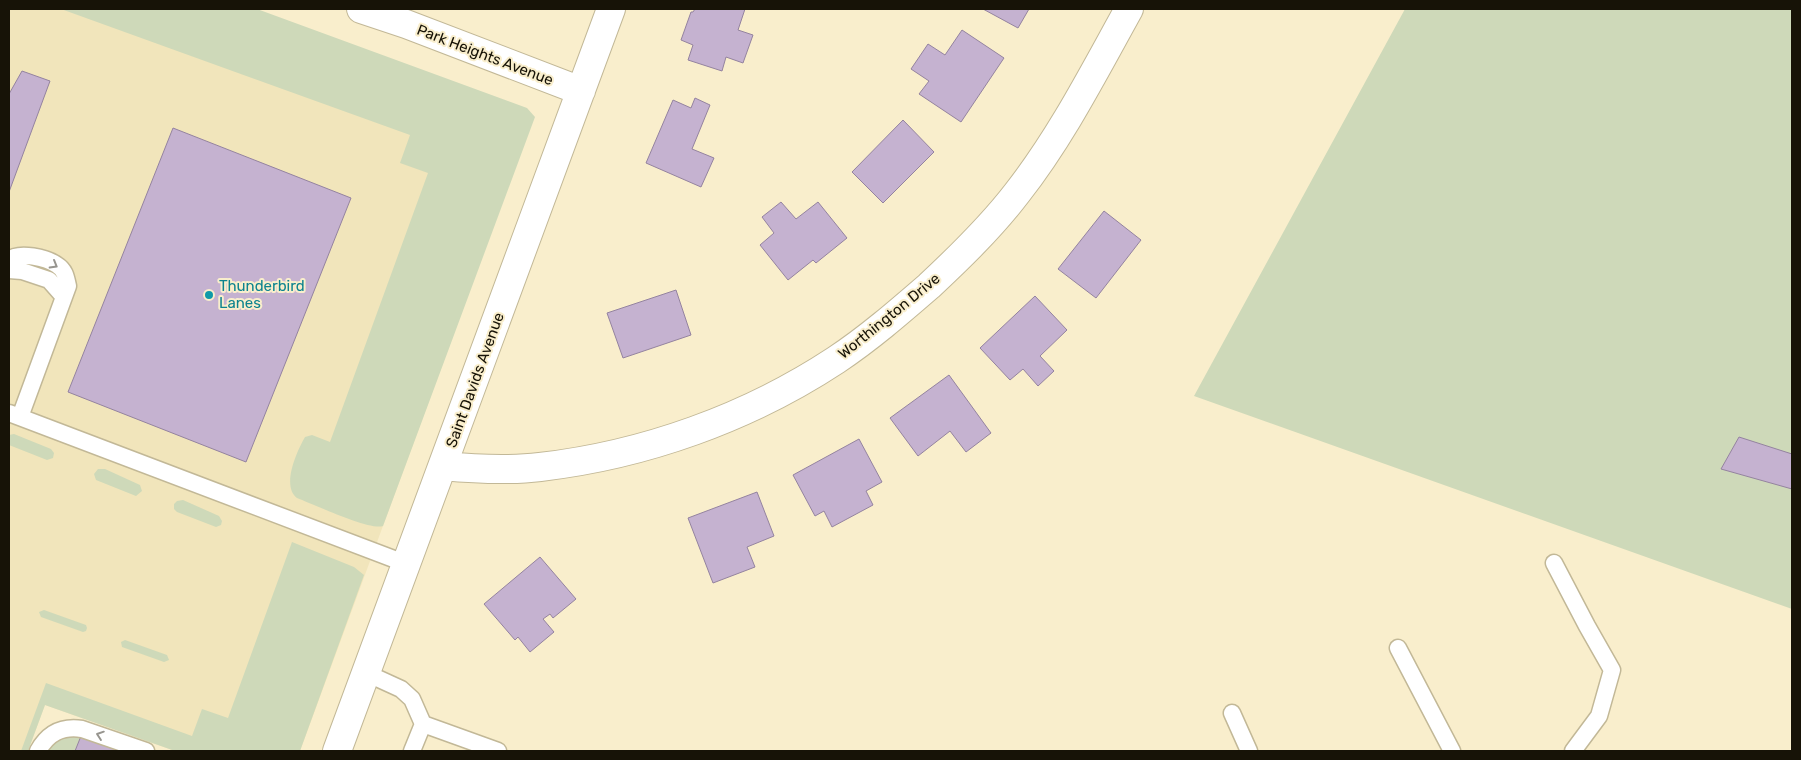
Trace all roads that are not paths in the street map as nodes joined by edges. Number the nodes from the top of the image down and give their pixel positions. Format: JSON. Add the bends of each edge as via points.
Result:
{"nodes":[{"id":1,"x":361,"y":9,"type":"edge"},
{"id":2,"x":611,"y":9,"type":"edge"},
{"id":3,"x":1128,"y":9,"type":"edge"},
{"id":4,"x":581,"y":91,"type":"junction"},
{"id":5,"x":9,"y":260,"type":"edge"},
{"id":6,"x":9,"y":270,"type":"edge"},
{"id":7,"x":64,"y":297,"type":"junction"},
{"id":8,"x":14,"y":415,"type":"edge"},
{"id":9,"x":443,"y":466,"type":"junction"},
{"id":10,"x":1554,"y":563,"type":"dead end"},
{"id":11,"x":407,"y":564,"type":"junction"},
{"id":12,"x":1398,"y":648,"type":"dead end"},
{"id":13,"x":366,"y":673,"type":"junction"},
{"id":14,"x":1232,"y":713,"type":"dead end"},
{"id":15,"x":423,"y":724,"type":"junction"},
{"id":16,"x":38,"y":751,"type":"edge"},
{"id":17,"x":146,"y":751,"type":"edge"},
{"id":18,"x":337,"y":751,"type":"edge"},
{"id":19,"x":412,"y":751,"type":"edge"},
{"id":20,"x":498,"y":751,"type":"edge"},
{"id":21,"x":1249,"y":751,"type":"edge"},
{"id":22,"x":1452,"y":751,"type":"edge"},
{"id":23,"x":1573,"y":751,"type":"edge"}],
"edges":[{"from":1,"to":4,"type":"street","name":"Park Heights Avenue"},
{"from":2,"to":4,"type":"street","name":"Saint Davids Avenue"},
{"from":3,"to":9,"type":"street","name":"Worthington Drive","via":[[1065,122],[1017,194],[958,260],[867,338],[835,360],[802,381],[716,422],[670,439],[599,458],[537,468]]},
{"from":4,"to":9,"type":"street","name":"Saint Davids Avenue"},
{"from":5,"to":7,"type":"lane","one_way":true,"via":[[23,255],[57,265],[65,273],[68,286]]},
{"from":6,"to":7,"type":"lane","via":[[50,280]]},
{"from":7,"to":8,"type":"lane"},
{"from":8,"to":11,"type":"lane"},
{"from":9,"to":11,"type":"street","name":"Saint Davids Avenue"},
{"from":10,"to":23,"type":"lane","via":[[1612,670],[1599,716]]},
{"from":11,"to":13,"type":"street","name":"Saint Davids Avenue"},
{"from":12,"to":22,"type":"lane"},
{"from":13,"to":15,"type":"lane","via":[[401,689],[412,699]]},
{"from":13,"to":18,"type":"street","name":"Saint Davids Avenue"},
{"from":14,"to":21,"type":"lane"},
{"from":15,"to":19,"type":"lane"},
{"from":15,"to":20,"type":"lane"},
{"from":17,"to":16,"type":"lane","one_way":true,"via":[[72,728],[53,733]]}]}
